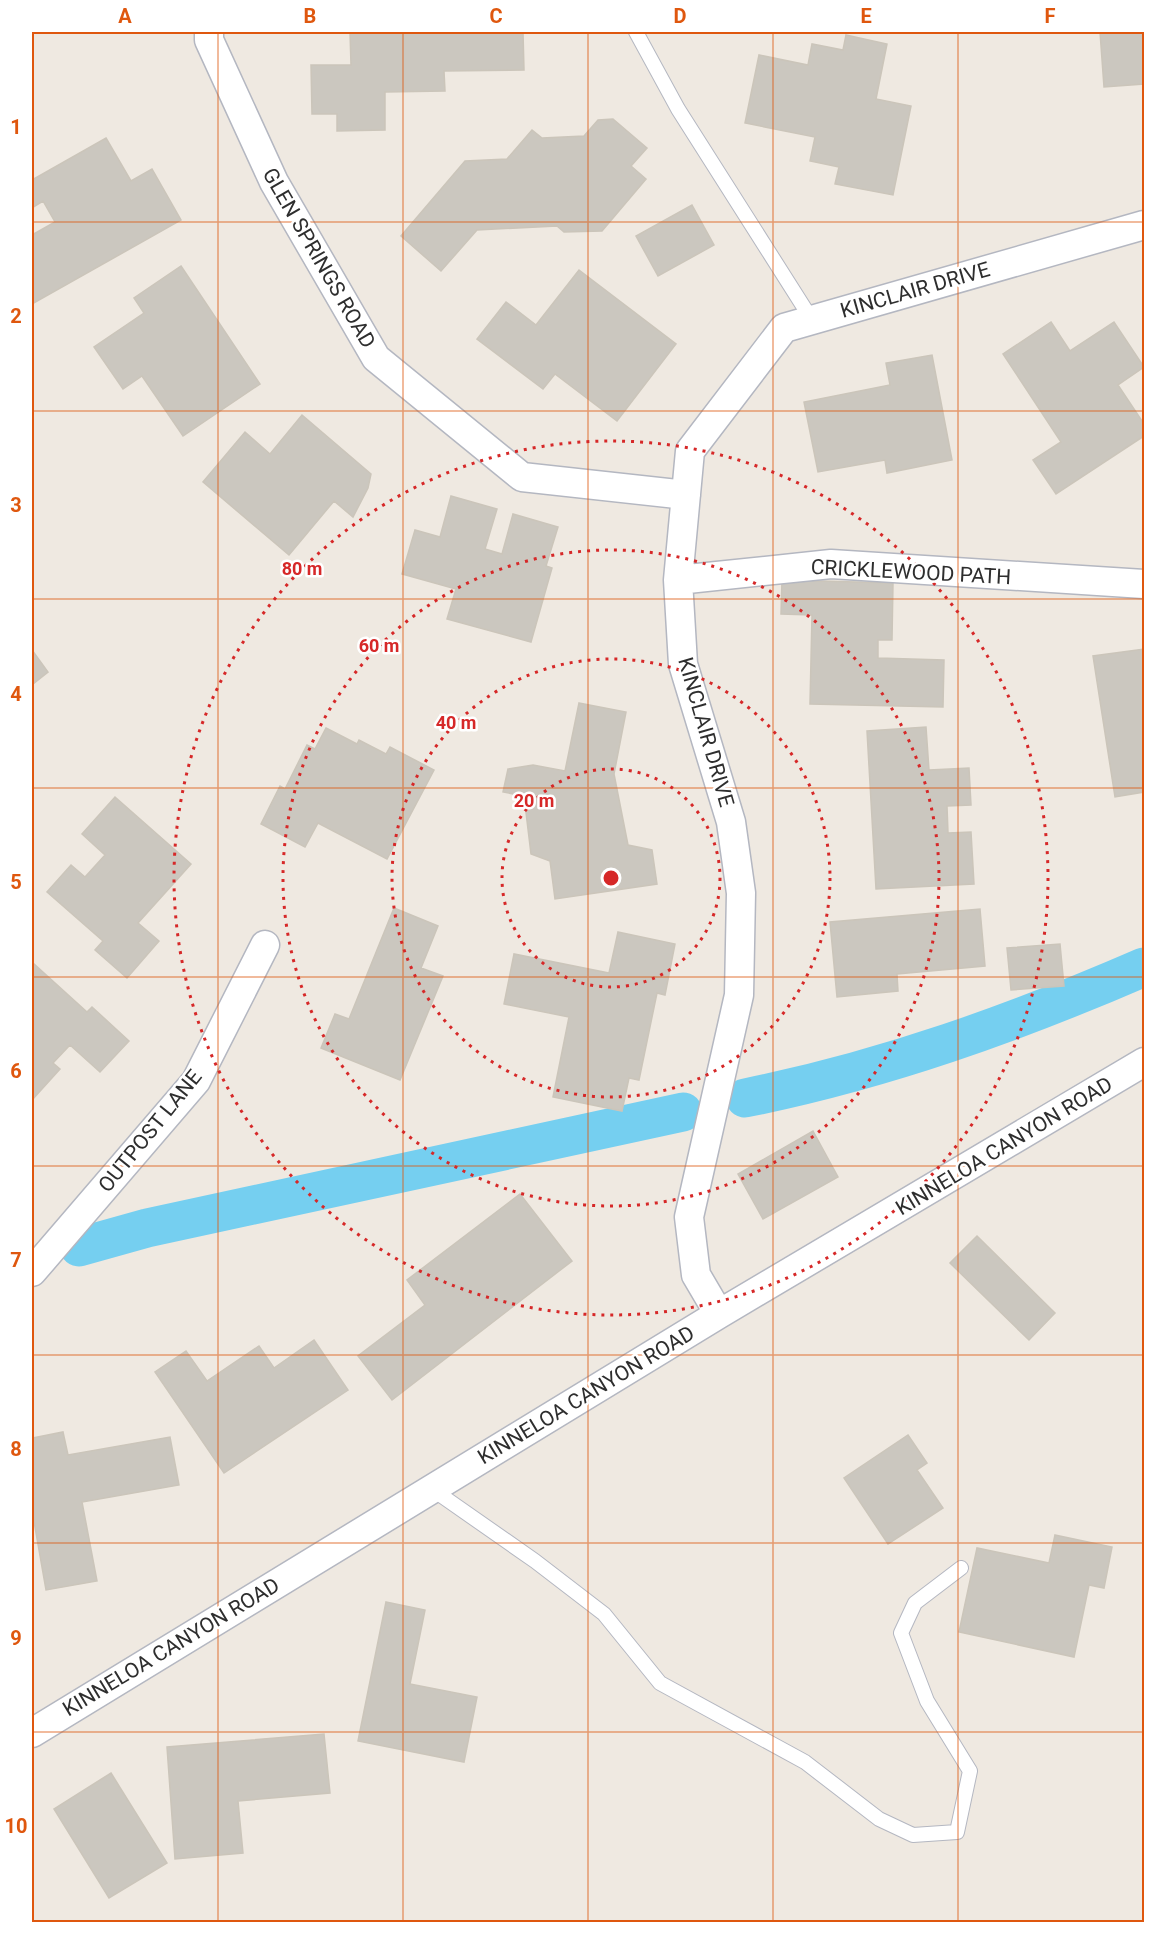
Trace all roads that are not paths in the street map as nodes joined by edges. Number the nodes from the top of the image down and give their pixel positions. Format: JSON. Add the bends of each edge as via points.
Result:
{"nodes":[{"id":1,"x":209,"y":32,"type":"edge"},
{"id":2,"x":636,"y":32,"type":"edge"},
{"id":3,"x":1144,"y":225,"type":"edge"},
{"id":4,"x":812,"y":320,"type":"junction"},
{"id":5,"x":686,"y":495,"type":"junction"},
{"id":6,"x":678,"y":580,"type":"junction"},
{"id":7,"x":1144,"y":584,"type":"edge"},
{"id":8,"x":265,"y":945,"type":"dead end"},
{"id":9,"x":1144,"y":1062,"type":"edge"},
{"id":10,"x":32,"y":1272,"type":"edge"},
{"id":11,"x":719,"y":1314,"type":"junction"},
{"id":12,"x":432,"y":1489,"type":"junction"},
{"id":13,"x":961,"y":1568,"type":"dead end"},
{"id":14,"x":32,"y":1733,"type":"edge"}],
"edges":[{"from":1,"to":5,"type":"street","name":"GLEN SPRINGS ROAD","via":[[209,40],[274,182],[376,358],[522,477]]},
{"from":2,"to":4,"type":"lane","via":[[678,109]]},
{"from":3,"to":4,"type":"street","name":"KINCLAIR DRIVE"},
{"from":4,"to":5,"type":"street","name":"KINCLAIR DRIVE","via":[[784,328],[690,451]]},
{"from":5,"to":6,"type":"street","name":"KINCLAIR DRIVE"},
{"from":6,"to":7,"type":"street","name":"CRICKLEWOOD PATH","via":[[831,564]]},
{"from":6,"to":11,"type":"street","name":"KINCLAIR DRIVE","via":[[683,664],[731,822],[741,893],[739,995],[689,1217],[696,1275]]},
{"from":8,"to":10,"type":"street","name":"OUTPOST LANE","via":[[195,1081]]},
{"from":9,"to":11,"type":"street","name":"KINNELOA CANYON ROAD"},
{"from":11,"to":12,"type":"street","name":"KINNELOA CANYON ROAD"},
{"from":12,"to":13,"type":"lane","via":[[604,1614],[660,1683],[805,1762],[879,1819],[913,1835],[957,1832],[970,1771],[927,1701],[902,1633],[915,1603]]},
{"from":12,"to":14,"type":"street","name":"KINNELOA CANYON ROAD"}]}
